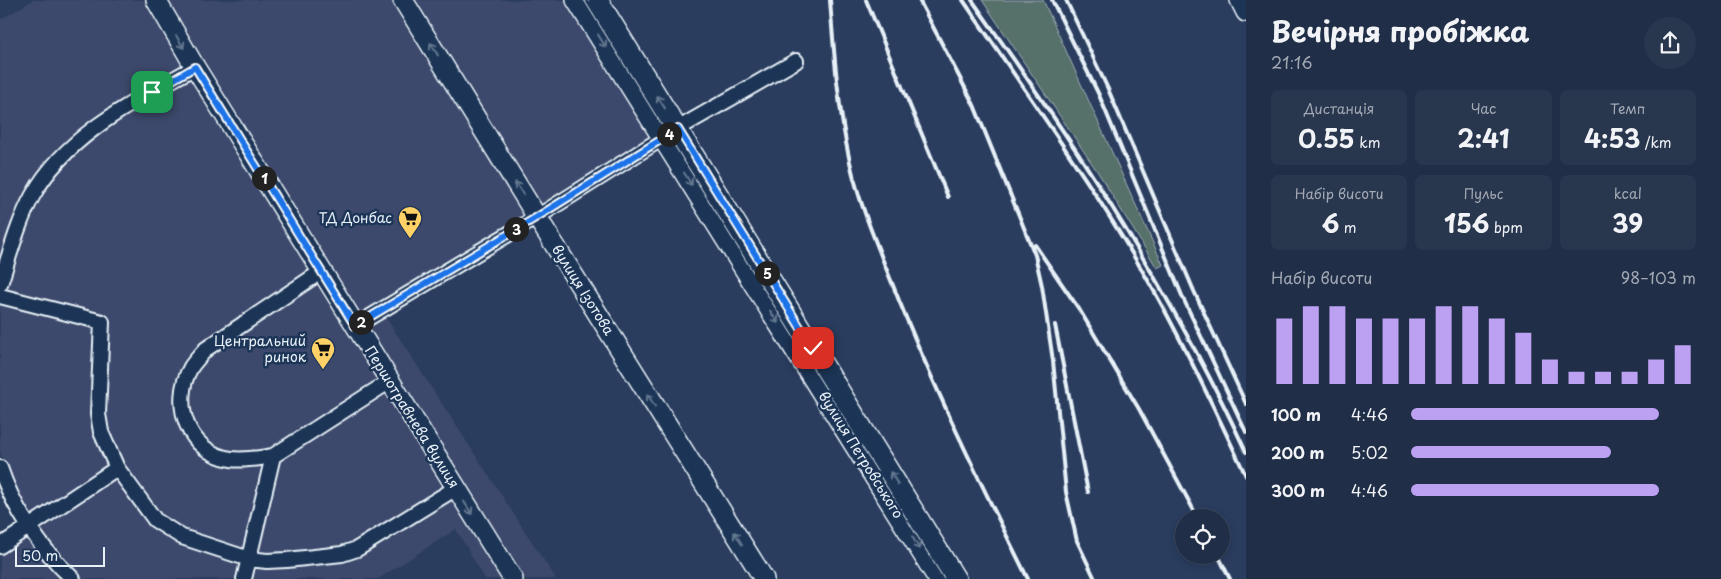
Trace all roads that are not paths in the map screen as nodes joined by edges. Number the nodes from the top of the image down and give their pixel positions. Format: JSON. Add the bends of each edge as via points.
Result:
{"nodes":[{"id":1,"x":156,"y":0,"type":"edge"},
{"id":2,"x":404,"y":0,"type":"edge"},
{"id":3,"x":576,"y":0,"type":"edge"},
{"id":4,"x":598,"y":0,"type":"edge"},
{"id":5,"x":1240,"y":0,"type":"edge"},
{"id":6,"x":1246,"y":12,"type":"edge"},
{"id":7,"x":796,"y":61,"type":"dead end"},
{"id":8,"x":195,"y":67,"type":"junction"},
{"id":9,"x":670,"y":134,"type":"junction"},
{"id":10,"x":537,"y":217,"type":"junction"},
{"id":11,"x":322,"y":271,"type":"junction"},
{"id":12,"x":0,"y":284,"type":"edge"},
{"id":13,"x":0,"y":296,"type":"edge"},
{"id":14,"x":355,"y":326,"type":"junction"},
{"id":15,"x":390,"y":381,"type":"junction"},
{"id":16,"x":273,"y":456,"type":"junction"},
{"id":17,"x":0,"y":468,"type":"edge"},
{"id":18,"x":117,"y":468,"type":"junction"},
{"id":19,"x":456,"y":488,"type":"junction"},
{"id":20,"x":29,"y":528,"type":"junction"},
{"id":21,"x":0,"y":546,"type":"edge"},
{"id":22,"x":249,"y":559,"type":"junction"},
{"id":23,"x":73,"y":579,"type":"edge"},
{"id":24,"x":244,"y":579,"type":"edge"},
{"id":25,"x":513,"y":579,"type":"edge"},
{"id":26,"x":764,"y":579,"type":"edge"},
{"id":27,"x":938,"y":579,"type":"edge"},
{"id":28,"x":956,"y":579,"type":"edge"}],
"edges":[{"from":1,"to":8,"type":"main road","name":"Першотравнева вулиця","one_way":true},
{"from":10,"to":2,"type":"main road","name":"вулиця Ізотова","one_way":true},
{"from":3,"to":9,"type":"main road","name":"вулиця Петровського","one_way":true},
{"from":9,"to":4,"type":"main road","name":"вулиця Петровського","one_way":true},
{"from":5,"to":6,"type":"main road"},
{"from":7,"to":9,"type":"street"},
{"from":8,"to":11,"type":"main road","name":"Першотравнева вулиця"},
{"from":8,"to":12,"type":"street","via":[[102,123],[71,147],[32,196]]},
{"from":9,"to":10,"type":"street"},
{"from":9,"to":27,"type":"main road","name":"вулиця Петровського","one_way":true},
{"from":28,"to":9,"type":"main road","name":"вулиця Петровського","one_way":true},
{"from":10,"to":14,"type":"street"},
{"from":26,"to":10,"type":"main road","name":"вулиця Ізотова","one_way":true},
{"from":11,"to":14,"type":"main road","name":"Першотравнева вулиця"},
{"from":11,"to":16,"type":"street","via":[[206,349],[191,367],[184,386],[182,406],[188,430],[197,442],[211,453],[230,459]]},
{"from":13,"to":18,"type":"street","via":[[102,322],[98,414],[106,446]]},
{"from":14,"to":15,"type":"main road","name":"Першотравнева вулиця"},
{"from":15,"to":16,"type":"street"},
{"from":15,"to":19,"type":"main road","name":"Першотравнева вулиця"},
{"from":16,"to":22,"type":"street"},
{"from":17,"to":20,"type":"street"},
{"from":18,"to":20,"type":"street"},
{"from":18,"to":22,"type":"street","via":[[155,520],[182,538]]},
{"from":19,"to":22,"type":"street","via":[[357,549],[342,554],[287,560]]},
{"from":19,"to":25,"type":"main road","name":"Першотравнева вулиця","one_way":true},
{"from":20,"to":21,"type":"street"},
{"from":20,"to":23,"type":"street"},
{"from":22,"to":24,"type":"street"}]}
